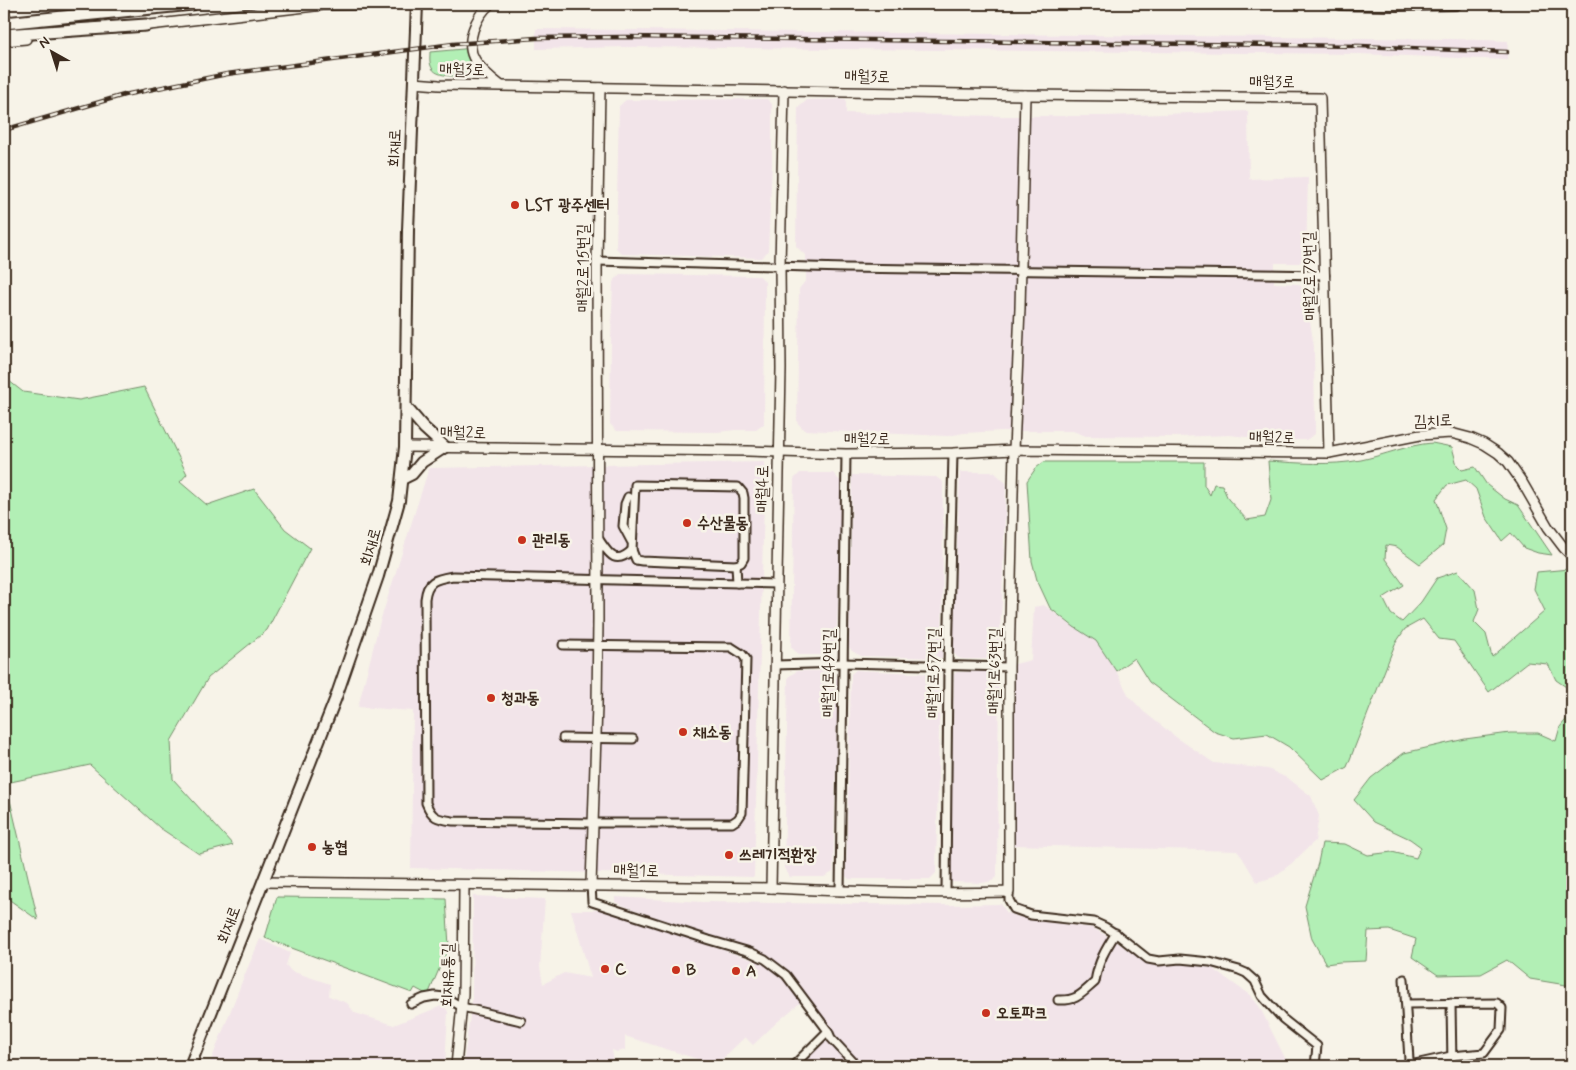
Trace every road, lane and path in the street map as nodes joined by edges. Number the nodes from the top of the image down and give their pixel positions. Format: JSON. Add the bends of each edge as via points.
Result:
{"nodes":[{"id":1,"x":61,"y":4,"type":"edge"},
{"id":2,"x":192,"y":4,"type":"edge"},
{"id":3,"x":399,"y":4,"type":"edge"},
{"id":4,"x":417,"y":4,"type":"edge"},
{"id":5,"x":490,"y":4,"type":"edge"},
{"id":6,"x":1340,"y":4,"type":"edge"},
{"id":7,"x":1456,"y":4,"type":"edge"},
{"id":8,"x":4,"y":10,"type":"edge"},
{"id":9,"x":4,"y":23,"type":"edge"},
{"id":10,"x":146,"y":25,"type":"junction"},
{"id":11,"x":4,"y":35,"type":"edge"},
{"id":12,"x":4,"y":41,"type":"edge"},
{"id":13,"x":414,"y":83,"type":"junction"},
{"id":14,"x":500,"y":86,"type":"junction"},
{"id":15,"x":600,"y":88,"type":"junction"},
{"id":16,"x":784,"y":90,"type":"junction"},
{"id":17,"x":1025,"y":96,"type":"junction"},
{"id":18,"x":1320,"y":98,"type":"joint"},
{"id":19,"x":597,"y":261,"type":"junction"},
{"id":20,"x":780,"y":265,"type":"junction"},
{"id":21,"x":1021,"y":269,"type":"junction"},
{"id":22,"x":1325,"y":275,"type":"junction"},
{"id":23,"x":406,"y":407,"type":"junction"},
{"id":24,"x":405,"y":447,"type":"junction"},
{"id":25,"x":445,"y":447,"type":"junction"},
{"id":26,"x":597,"y":449,"type":"junction"},
{"id":27,"x":1014,"y":450,"type":"junction"},
{"id":28,"x":778,"y":453,"type":"junction"},
{"id":29,"x":953,"y":453,"type":"junction"},
{"id":30,"x":1329,"y":453,"type":"junction"},
{"id":31,"x":846,"y":454,"type":"junction"},
{"id":32,"x":402,"y":479,"type":"junction"},
{"id":33,"x":628,"y":497,"type":"dead end"},
{"id":34,"x":598,"y":538,"type":"junction"},
{"id":35,"x":632,"y":547,"type":"junction"},
{"id":36,"x":1572,"y":556,"type":"edge"},
{"id":37,"x":736,"y":565,"type":"junction"},
{"id":38,"x":599,"y":580,"type":"junction"},
{"id":39,"x":737,"y":583,"type":"junction"},
{"id":40,"x":776,"y":584,"type":"junction"},
{"id":41,"x":563,"y":645,"type":"dead end"},
{"id":42,"x":598,"y":645,"type":"junction"},
{"id":43,"x":843,"y":663,"type":"junction"},
{"id":44,"x":776,"y":665,"type":"junction"},
{"id":45,"x":948,"y":665,"type":"junction"},
{"id":46,"x":1009,"y":667,"type":"junction"},
{"id":47,"x":563,"y":738,"type":"dead end"},
{"id":48,"x":596,"y":738,"type":"junction"},
{"id":49,"x":633,"y":739,"type":"dead end"},
{"id":50,"x":594,"y":823,"type":"junction"},
{"id":51,"x":263,"y":882,"type":"junction"},
{"id":52,"x":464,"y":885,"type":"junction"},
{"id":53,"x":591,"y":885,"type":"junction"},
{"id":54,"x":771,"y":888,"type":"junction"},
{"id":55,"x":840,"y":891,"type":"junction"},
{"id":56,"x":1009,"y":892,"type":"junction"},
{"id":57,"x":946,"y":893,"type":"junction"},
{"id":58,"x":1116,"y":933,"type":"junction"},
{"id":59,"x":1404,"y":979,"type":"dead end"},
{"id":60,"x":1058,"y":1000,"type":"dead end"},
{"id":61,"x":1451,"y":1003,"type":"junction"},
{"id":62,"x":411,"y":1004,"type":"dead end"},
{"id":63,"x":1406,"y":1004,"type":"junction"},
{"id":64,"x":462,"y":1007,"type":"junction"},
{"id":65,"x":522,"y":1021,"type":"dead end"},
{"id":66,"x":828,"y":1032,"type":"junction"},
{"id":67,"x":1451,"y":1056,"type":"junction"},
{"id":68,"x":190,"y":1066,"type":"edge"},
{"id":69,"x":456,"y":1066,"type":"edge"},
{"id":70,"x":793,"y":1066,"type":"edge"},
{"id":71,"x":857,"y":1066,"type":"edge"},
{"id":72,"x":1315,"y":1066,"type":"edge"},
{"id":73,"x":1452,"y":1066,"type":"edge"}],
"edges":[{"from":1,"to":8,"type":"highway"},
{"from":2,"to":9,"type":"highway"},
{"from":3,"to":10,"type":"street","via":[[323,5]]},
{"from":4,"to":13,"type":"main road","name":"회재로"},
{"from":5,"to":14,"type":"street","via":[[475,25],[471,47],[475,61]]},
{"from":6,"to":7,"type":"main road"},
{"from":10,"to":11,"type":"highway"},
{"from":10,"to":12,"type":"street"},
{"from":13,"to":14,"type":"street","name":"매월3로"},
{"from":13,"to":23,"type":"main road","name":"회재로"},
{"from":14,"to":15,"type":"street","name":"매월3로"},
{"from":15,"to":16,"type":"street","name":"매월3로"},
{"from":15,"to":19,"type":"street","name":"매월2로15번길"},
{"from":16,"to":17,"type":"street","name":"매월3로"},
{"from":16,"to":20,"type":"street","name":"매월4로"},
{"from":17,"to":18,"type":"street","name":"매월3로"},
{"from":17,"to":21,"type":"street","name":"매월1로63번길"},
{"from":18,"to":22,"type":"street","name":"매월2로79번길"},
{"from":19,"to":20,"type":"street"},
{"from":19,"to":26,"type":"street","name":"매월2로15번길"},
{"from":20,"to":21,"type":"street"},
{"from":20,"to":28,"type":"street","name":"매월4로"},
{"from":21,"to":22,"type":"street"},
{"from":21,"to":27,"type":"street","name":"매월1로63번길"},
{"from":22,"to":30,"type":"street","name":"매월2로79번길"},
{"from":23,"to":24,"type":"main road","name":"회재로"},
{"from":23,"to":25,"type":"main road"},
{"from":24,"to":25,"type":"street","name":"매월2로"},
{"from":24,"to":32,"type":"main road","name":"회재로"},
{"from":25,"to":26,"type":"street","name":"매월2로"},
{"from":25,"to":32,"type":"main road"},
{"from":26,"to":28,"type":"street","name":"매월2로"},
{"from":26,"to":34,"type":"street","name":"매월2로15번길"},
{"from":27,"to":29,"type":"street","name":"매월2로"},
{"from":27,"to":30,"type":"street","name":"매월2로"},
{"from":27,"to":46,"type":"street","name":"매월1로63번길"},
{"from":28,"to":31,"type":"street","name":"매월2로"},
{"from":28,"to":40,"type":"street","name":"매월4로"},
{"from":29,"to":31,"type":"street","name":"매월2로"},
{"from":29,"to":45,"type":"street","name":"매월1로57번길"},
{"from":30,"to":36,"type":"street","name":"김치로","via":[[1420,434],[1451,433],[1470,438],[1508,462],[1548,527]]},
{"from":31,"to":43,"type":"street","name":"매월1로49번길"},
{"from":32,"to":51,"type":"main road","name":"회재로","via":[[378,576],[335,700]]},
{"from":33,"to":35,"type":"street","via":[[623,526]]},
{"from":34,"to":35,"type":"street","via":[[608,554],[620,559]]},
{"from":34,"to":38,"type":"street","name":"매월2로15번길"},
{"from":35,"to":37,"type":"street","via":[[636,560]]},
{"from":35,"to":37,"type":"street","via":[[635,485],[738,487],[744,498],[744,558]]},
{"from":37,"to":39,"type":"street"},
{"from":38,"to":39,"type":"street"},
{"from":38,"to":42,"type":"street","name":"매월2로15번길"},
{"from":38,"to":50,"type":"street","via":[[453,576],[430,584],[425,599],[426,803],[430,811],[440,820],[453,821]]},
{"from":39,"to":40,"type":"street"},
{"from":40,"to":44,"type":"street","name":"매월4로"},
{"from":41,"to":42,"type":"street"},
{"from":42,"to":48,"type":"street","name":"매월2로15번길"},
{"from":42,"to":50,"type":"street","via":[[731,647],[746,659],[742,813],[738,819],[727,824]]},
{"from":43,"to":44,"type":"street"},
{"from":43,"to":45,"type":"street"},
{"from":43,"to":55,"type":"street","name":"매월1로49번길"},
{"from":44,"to":54,"type":"street","name":"매월4로"},
{"from":45,"to":46,"type":"street"},
{"from":45,"to":57,"type":"street","name":"매월1로57번길"},
{"from":46,"to":56,"type":"street","name":"매월1로63번길"},
{"from":47,"to":48,"type":"street"},
{"from":48,"to":49,"type":"street"},
{"from":48,"to":50,"type":"street","name":"매월2로15번길"},
{"from":50,"to":53,"type":"street","name":"매월2로15번길"},
{"from":51,"to":52,"type":"street","name":"매월1로"},
{"from":51,"to":68,"type":"main road","name":"회재로"},
{"from":52,"to":53,"type":"street","name":"매월1로"},
{"from":52,"to":64,"type":"street","name":"회재유통길"},
{"from":53,"to":54,"type":"street","name":"매월1로"},
{"from":53,"to":66,"type":"street","via":[[592,902],[765,959],[786,975]]},
{"from":54,"to":55,"type":"street","name":"매월1로"},
{"from":55,"to":57,"type":"street","name":"매월1로"},
{"from":56,"to":57,"type":"street","name":"매월1로"},
{"from":56,"to":58,"type":"street","via":[[1011,905],[1023,913],[1094,922]]},
{"from":58,"to":60,"type":"street","via":[[1103,953],[1095,982],[1076,998]]},
{"from":58,"to":72,"type":"street","via":[[1153,961],[1210,962],[1246,973],[1277,1013],[1317,1046]]},
{"from":59,"to":63,"type":"street"},
{"from":61,"to":63,"type":"street"},
{"from":61,"to":67,"type":"street"},
{"from":61,"to":67,"type":"street","via":[[1497,1003],[1502,1008],[1500,1030],[1484,1053]]},
{"from":62,"to":64,"type":"street","via":[[435,996],[445,997]]},
{"from":63,"to":67,"type":"street","via":[[1410,1064]]},
{"from":64,"to":65,"type":"street"},
{"from":64,"to":69,"type":"street","name":"회재유통길"},
{"from":66,"to":70,"type":"street"},
{"from":66,"to":71,"type":"street"},
{"from":67,"to":73,"type":"street"}]}
